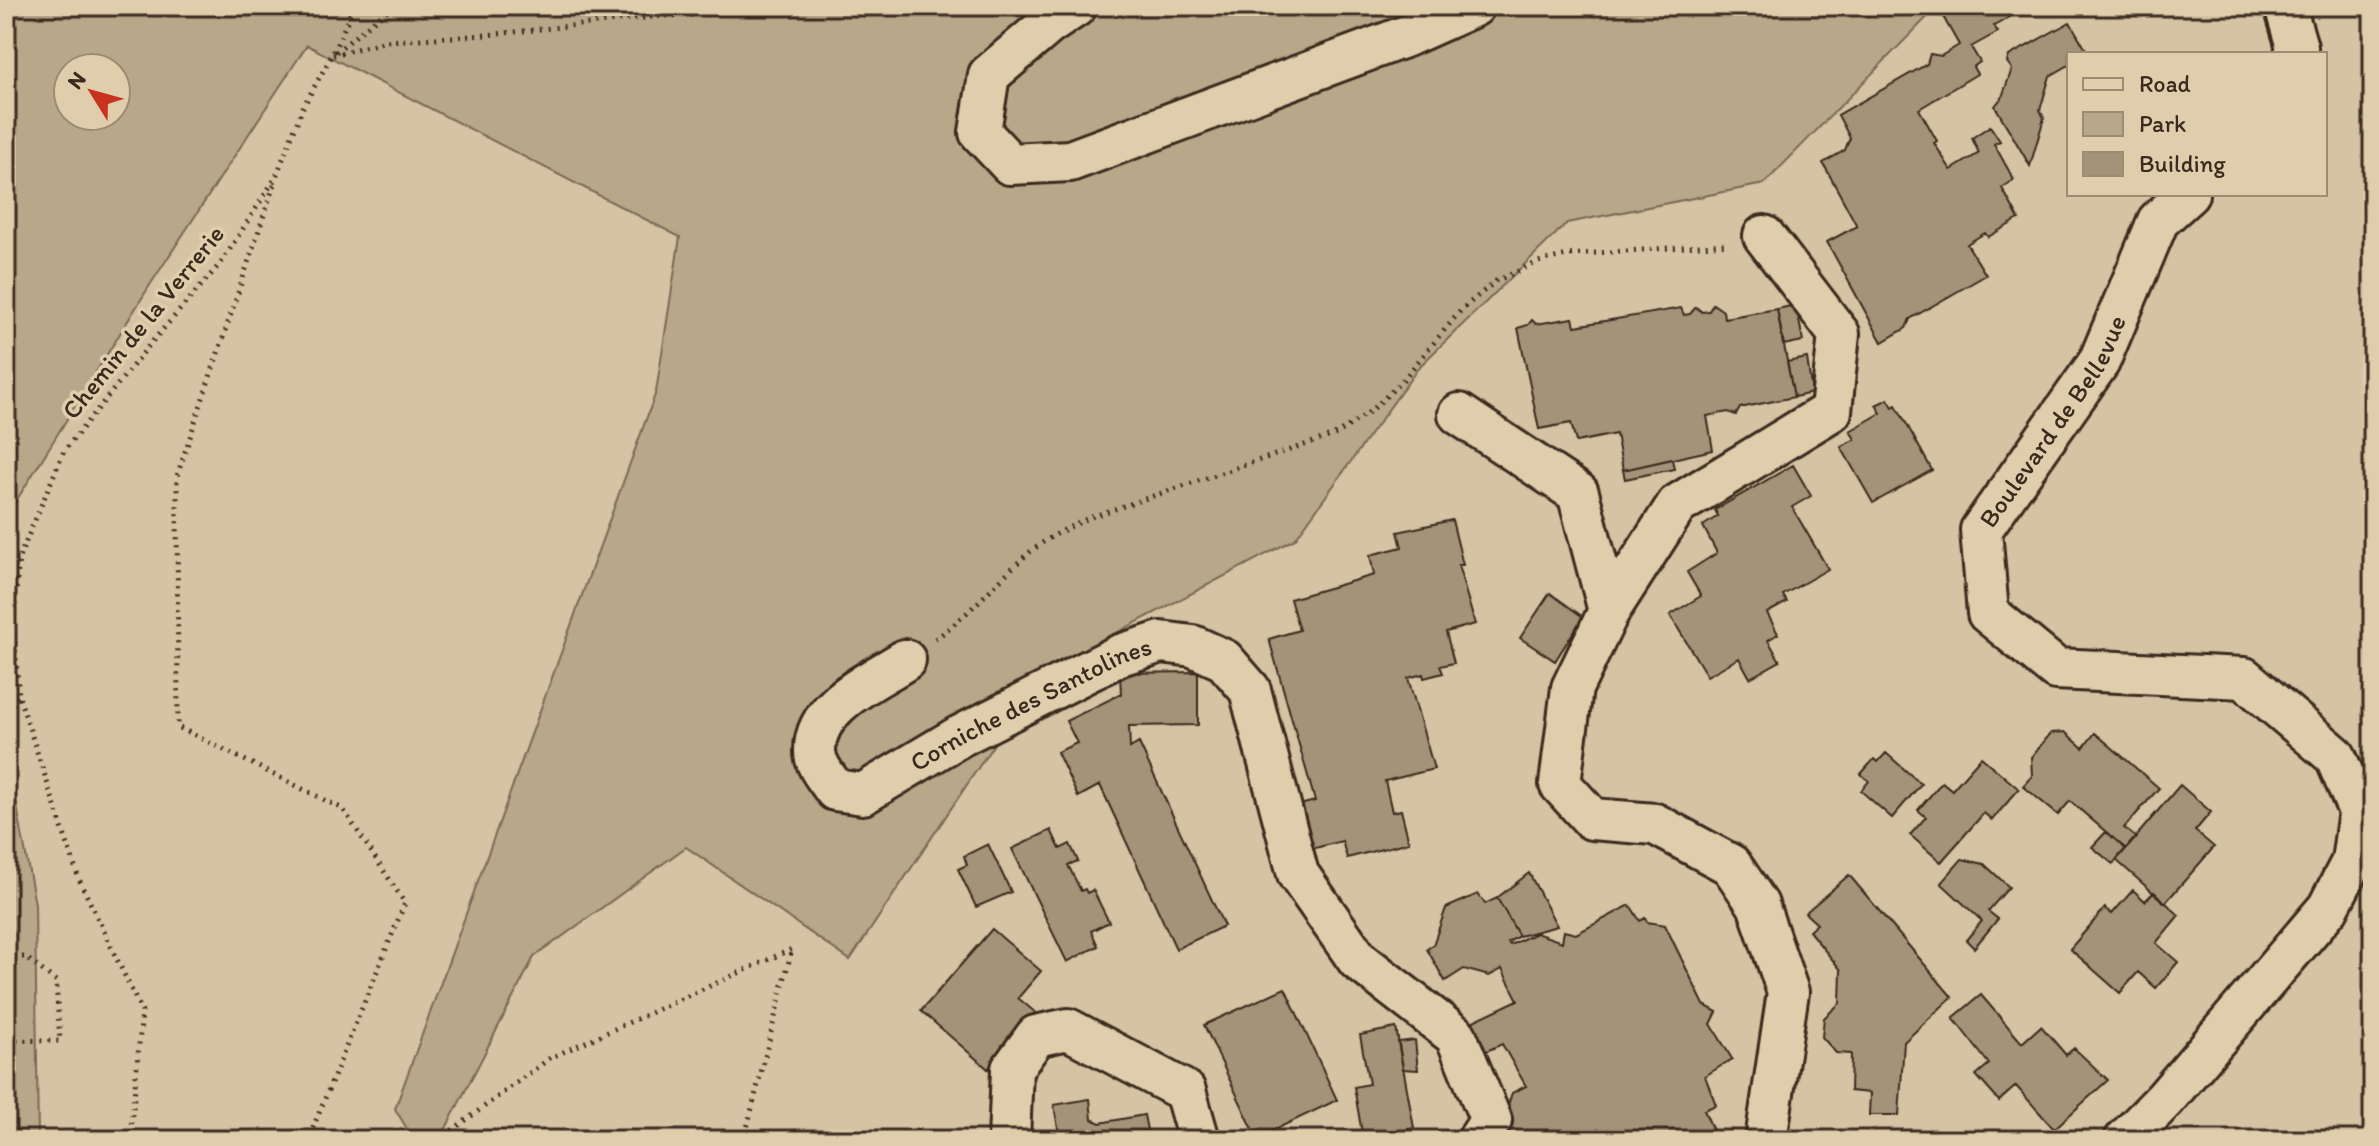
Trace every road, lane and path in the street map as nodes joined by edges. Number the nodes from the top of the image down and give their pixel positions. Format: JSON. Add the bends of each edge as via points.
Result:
{"nodes":[{"id":1,"x":354,"y":6,"type":"edge"},
{"id":2,"x":392,"y":6,"type":"edge"},
{"id":3,"x":805,"y":6,"type":"edge"},
{"id":4,"x":1076,"y":6,"type":"edge"},
{"id":5,"x":1474,"y":6,"type":"edge"},
{"id":6,"x":2285,"y":6,"type":"edge"},
{"id":7,"x":2296,"y":52,"type":"edge"},
{"id":8,"x":332,"y":55,"type":"junction"},
{"id":9,"x":276,"y":177,"type":"junction"},
{"id":10,"x":2186,"y":196,"type":"edge"},
{"id":11,"x":1764,"y":236,"type":"joint"},
{"id":12,"x":1459,"y":414,"type":"dead end"},
{"id":13,"x":1609,"y":611,"type":"junction"},
{"id":14,"x":905,"y":660,"type":"joint"},
{"id":15,"x":19,"y":697,"type":"junction"},
{"id":16,"x":6,"y":710,"type":"edge"},
{"id":17,"x":6,"y":957,"type":"edge"},
{"id":18,"x":6,"y":1040,"type":"edge"},
{"id":19,"x":130,"y":1140,"type":"edge"},
{"id":20,"x":308,"y":1140,"type":"edge"},
{"id":21,"x":439,"y":1140,"type":"edge"},
{"id":22,"x":744,"y":1140,"type":"edge"},
{"id":23,"x":1009,"y":1140,"type":"edge"},
{"id":24,"x":1199,"y":1140,"type":"edge"},
{"id":25,"x":1478,"y":1140,"type":"edge"},
{"id":26,"x":1766,"y":1140,"type":"edge"},
{"id":27,"x":2125,"y":1140,"type":"edge"}],
"edges":[{"from":1,"to":8,"type":"path","name":"Chemin de la Verrerie"},
{"from":2,"to":8,"type":"path"},
{"from":3,"to":8,"type":"path","via":[[798,11],[662,16],[387,41]]},
{"from":4,"to":5,"type":"street","via":[[989,75],[980,132],[1010,164],[1070,161]]},
{"from":6,"to":7,"type":"street"},
{"from":8,"to":9,"type":"path","name":"Chemin de la Verrerie","via":[[303,107]]},
{"from":9,"to":15,"type":"path","name":"Chemin de la Verrerie","via":[[221,263],[64,451],[19,558],[13,623]]},
{"from":9,"to":20,"type":"path","via":[[177,476],[178,727],[343,809],[405,903]]},
{"from":10,"to":27,"type":"street","name":"Boulevard de Bellevue","via":[[2158,221],[2099,362],[1981,530],[1988,613],[2056,669],[2244,678],[2335,756],[2359,811],[2352,862],[2328,908]]},
{"from":11,"to":13,"type":"street","via":[[1839,334],[1831,411],[1677,505]]},
{"from":11,"to":14,"type":"path","via":[[1735,243],[1567,255],[1496,281],[1462,309],[1372,410],[1337,434],[1062,530],[1024,557],[952,628]]},
{"from":12,"to":13,"type":"street","via":[[1578,493]]},
{"from":13,"to":26,"type":"street","via":[[1572,688],[1560,784],[1592,819],[1655,824],[1731,865],[1758,905],[1788,992]]},
{"from":14,"to":25,"type":"street","name":"Corniche des Santolines","via":[[824,718],[815,750],[819,768],[835,790],[863,794],[960,736],[1120,655],[1161,642],[1193,646],[1224,660],[1250,690],[1298,874],[1358,960],[1456,1036],[1491,1120]]},
{"from":15,"to":16,"type":"path"},
{"from":15,"to":19,"type":"path","name":"Chemin de la Verrerie","via":[[79,879],[142,1012]]},
{"from":17,"to":18,"type":"path","via":[[25,957],[56,981],[60,1041]]},
{"from":21,"to":22,"type":"path","via":[[550,1058],[792,949]]},
{"from":23,"to":24,"type":"street","via":[[1012,1069],[1036,1036],[1068,1029],[1185,1091]]}]}
